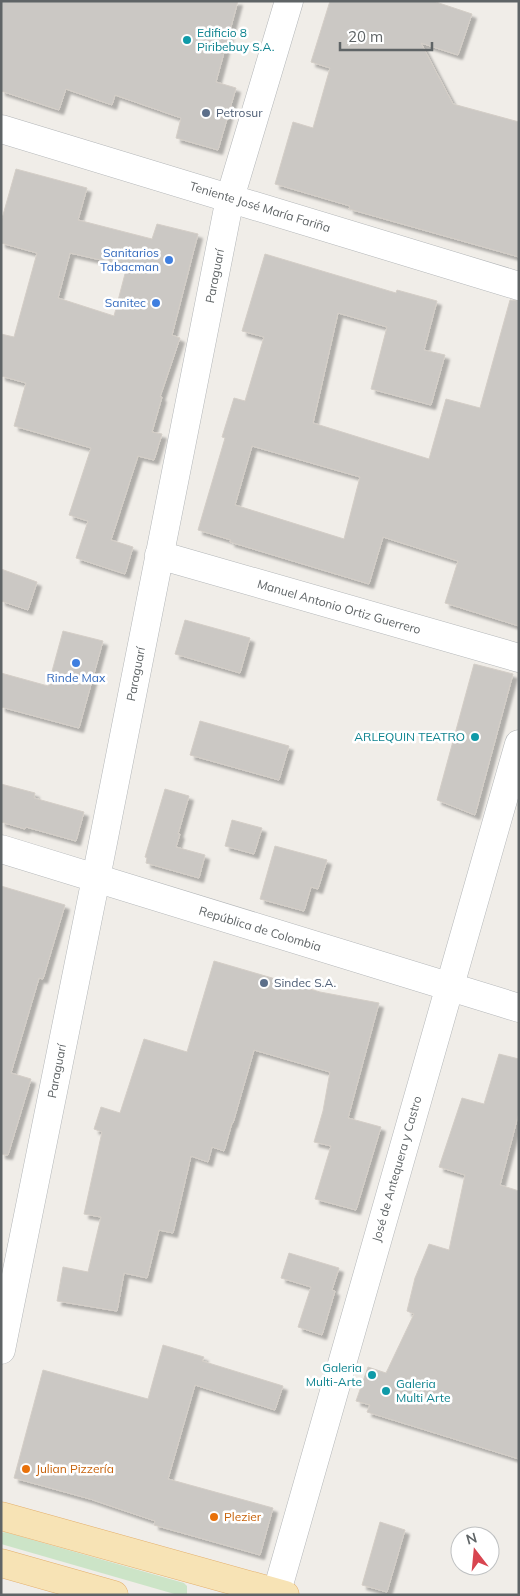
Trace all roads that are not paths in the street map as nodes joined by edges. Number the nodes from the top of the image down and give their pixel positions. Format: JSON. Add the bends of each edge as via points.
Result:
{"nodes":[{"id":1,"x":289,"y":1,"type":"edge"},
{"id":2,"x":1,"y":129,"type":"edge"},
{"id":3,"x":230,"y":198,"type":"junction"},
{"id":4,"x":519,"y":286,"type":"edge"},
{"id":5,"x":159,"y":555,"type":"junction"},
{"id":6,"x":519,"y":658,"type":"edge"},
{"id":7,"x":519,"y":744,"type":"edge"},
{"id":8,"x":1,"y":849,"type":"edge"},
{"id":9,"x":96,"y":878,"type":"junction"},
{"id":10,"x":449,"y":987,"type":"junction"},
{"id":11,"x":519,"y":1008,"type":"edge"},
{"id":12,"x":1,"y":1350,"type":"edge"},
{"id":13,"x":1,"y":1516,"type":"edge"},
{"id":14,"x":1,"y":1563,"type":"edge"},
{"id":15,"x":279,"y":1594,"type":"edge"},
{"id":16,"x":114,"y":1595,"type":"edge"}],
"edges":[{"from":1,"to":3,"type":"street","name":"Paraguarí"},
{"from":2,"to":3,"type":"street","name":"Teniente José María Fariña"},
{"from":3,"to":4,"type":"street","name":"Teniente José María Fariña"},
{"from":3,"to":5,"type":"street","name":"Paraguarí"},
{"from":5,"to":6,"type":"street","name":"Manuel Antonio Ortiz Guerrero"},
{"from":5,"to":9,"type":"street","name":"Paraguarí"},
{"from":7,"to":10,"type":"street","name":"José de Antequera y Castro"},
{"from":8,"to":9,"type":"street","name":"República de Colombia"},
{"from":9,"to":10,"type":"street","name":"República de Colombia"},
{"from":9,"to":12,"type":"street","name":"Paraguarí"},
{"from":10,"to":11,"type":"street","name":"República de Colombia"},
{"from":10,"to":15,"type":"street","name":"José de Antequera y Castro"},
{"from":13,"to":15,"type":"main road"},
{"from":14,"to":16,"type":"main road"}]}
